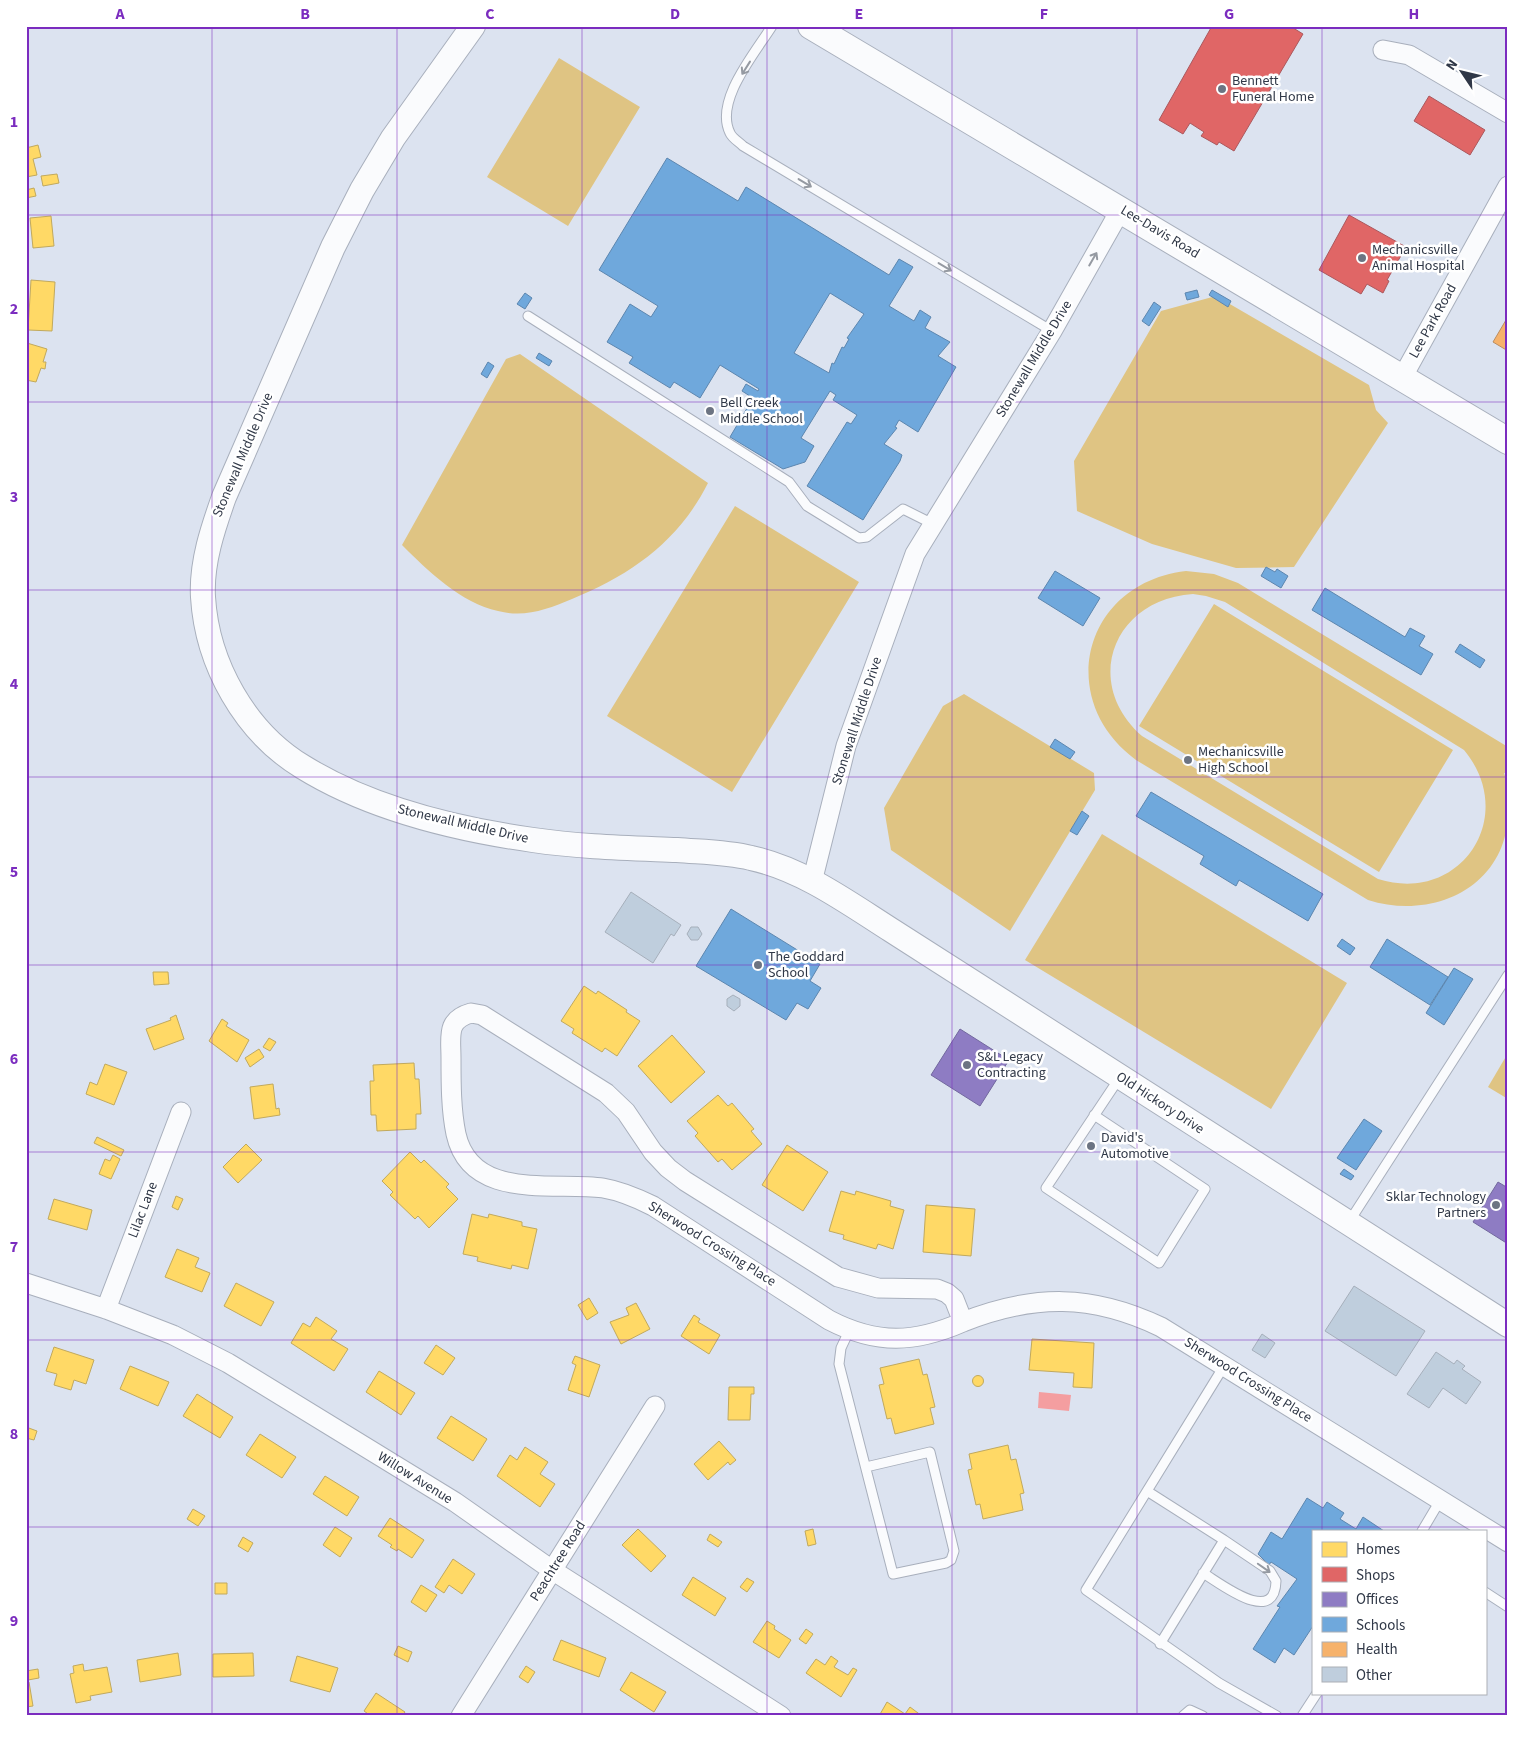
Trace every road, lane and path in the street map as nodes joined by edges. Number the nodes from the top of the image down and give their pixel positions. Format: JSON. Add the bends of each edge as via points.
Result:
{"nodes":[{"id":1,"x":473,"y":26,"type":"edge"},
{"id":2,"x":772,"y":26,"type":"edge"},
{"id":3,"x":811,"y":26,"type":"edge"},
{"id":4,"x":1383,"y":50,"type":"dead end"},
{"id":5,"x":1508,"y":113,"type":"edge"},
{"id":6,"x":1508,"y":186,"type":"edge"},
{"id":7,"x":1122,"y":209,"type":"junction"},
{"id":8,"x":528,"y":316,"type":"dead end"},
{"id":9,"x":1052,"y":331,"type":"junction"},
{"id":10,"x":1402,"y":378,"type":"junction"},
{"id":11,"x":1508,"y":441,"type":"edge"},
{"id":12,"x":934,"y":524,"type":"junction"},
{"id":13,"x":812,"y":882,"type":"junction"},
{"id":14,"x":1508,"y":975,"type":"edge"},
{"id":15,"x":1120,"y":1076,"type":"junction"},
{"id":16,"x":181,"y":1112,"type":"dead end"},
{"id":17,"x":1094,"y":1115,"type":"junction"},
{"id":18,"x":1347,"y":1224,"type":"junction"},
{"id":19,"x":26,"y":1284,"type":"edge"},
{"id":20,"x":106,"y":1309,"type":"junction"},
{"id":21,"x":963,"y":1322,"type":"junction"},
{"id":22,"x":1508,"y":1325,"type":"edge"},
{"id":23,"x":849,"y":1331,"type":"junction"},
{"id":24,"x":1224,"y":1366,"type":"junction"},
{"id":25,"x":656,"y":1406,"type":"dead end"},
{"id":26,"x":866,"y":1467,"type":"junction"},
{"id":27,"x":1147,"y":1491,"type":"junction"},
{"id":28,"x":1441,"y":1499,"type":"junction"},
{"id":29,"x":1423,"y":1530,"type":"edge"},
{"id":30,"x":1224,"y":1540,"type":"junction"},
{"id":31,"x":1508,"y":1542,"type":"edge"},
{"id":32,"x":552,"y":1570,"type":"junction"},
{"id":33,"x":1203,"y":1573,"type":"junction"},
{"id":34,"x":1486,"y":1593,"type":"edge"},
{"id":35,"x":1508,"y":1606,"type":"edge"},
{"id":36,"x":1160,"y":1644,"type":"junction"},
{"id":37,"x":1316,"y":1694,"type":"edge"},
{"id":38,"x":461,"y":1716,"type":"edge"},
{"id":39,"x":781,"y":1716,"type":"edge"},
{"id":40,"x":1183,"y":1716,"type":"edge"},
{"id":41,"x":1203,"y":1716,"type":"edge"},
{"id":42,"x":1277,"y":1716,"type":"edge"},
{"id":43,"x":1302,"y":1716,"type":"edge"}],
"edges":[{"from":1,"to":13,"type":"street","name":"Stonewall Middle Drive","via":[[393,138],[362,190],[333,247],[224,497],[212,531],[203,595],[206,624],[216,660],[228,688],[245,713],[277,747],[328,781],[393,808],[488,833],[534,840],[751,858],[782,867]]},
{"from":2,"to":9,"type":"lane","one_way":true,"via":[[729,96],[726,122],[730,135],[743,146]]},
{"from":3,"to":7,"type":"main road","name":"Lee-Davis Road","via":[[948,110]]},
{"from":4,"to":5,"type":"street","via":[[1409,55]]},
{"from":6,"to":10,"type":"street","name":"Lee Park Road"},
{"from":9,"to":7,"type":"street","name":"Stonewall Middle Drive","one_way":true},
{"from":7,"to":10,"type":"main road","name":"Lee-Davis Road"},
{"from":8,"to":12,"type":"lane","via":[[789,482],[808,506],[858,538],[867,537],[903,509]]},
{"from":9,"to":12,"type":"street","name":"Stonewall Middle Drive"},
{"from":10,"to":11,"type":"main road","name":"Lee-Davis Road"},
{"from":12,"to":13,"type":"street","name":"Stonewall Middle Drive","via":[[915,554],[846,746]]},
{"from":13,"to":15,"type":"street","name":"Old Hickory Drive"},
{"from":14,"to":18,"type":"lane"},
{"from":15,"to":17,"type":"lane"},
{"from":15,"to":18,"type":"street","name":"Old Hickory Drive"},
{"from":16,"to":20,"type":"street","name":"Lilac Lane"},
{"from":17,"to":17,"type":"lane","via":[[1046,1188],[1159,1262],[1206,1189]]},
{"from":18,"to":22,"type":"street","name":"Old Hickory Drive"},
{"from":19,"to":20,"type":"street","name":"Willow Avenue"},
{"from":20,"to":32,"type":"street","name":"Willow Avenue","via":[[173,1335],[228,1363],[455,1502]]},
{"from":21,"to":23,"type":"street","name":"Sherwood Crossing Place","via":[[926,1335],[894,1339]]},
{"from":21,"to":23,"type":"street","name":"Sherwood Crossing Place","via":[[954,1298],[937,1289],[878,1288],[838,1277],[668,1168],[626,1112],[606,1093],[482,1015],[471,1013],[455,1021],[450,1031],[456,1134],[470,1160],[482,1172],[509,1183],[596,1187],[630,1195],[661,1210]]},
{"from":21,"to":24,"type":"street","name":"Sherwood Crossing Place","via":[[1041,1302],[1080,1301],[1139,1316]]},
{"from":23,"to":26,"type":"lane","via":[[841,1348],[839,1364]]},
{"from":24,"to":27,"type":"lane"},
{"from":24,"to":28,"type":"street","name":"Sherwood Crossing Place"},
{"from":25,"to":32,"type":"street","name":"Peachtree Road"},
{"from":26,"to":26,"type":"lane","via":[[893,1574],[946,1564],[951,1560],[954,1551],[930,1452]]},
{"from":27,"to":30,"type":"lane"},
{"from":27,"to":36,"type":"lane","via":[[1086,1590]]},
{"from":28,"to":29,"type":"lane"},
{"from":28,"to":31,"type":"street","name":"Sherwood Crossing Place"},
{"from":30,"to":33,"type":"lane"},
{"from":30,"to":33,"type":"lane","one_way":true,"via":[[1270,1571],[1276,1581],[1273,1594],[1266,1600],[1250,1602]]},
{"from":32,"to":38,"type":"street","name":"Peachtree Road"},
{"from":32,"to":39,"type":"street","name":"Willow Avenue"},
{"from":33,"to":36,"type":"lane"},
{"from":34,"to":35,"type":"lane"},
{"from":36,"to":42,"type":"lane","via":[[1218,1683]]},
{"from":37,"to":43,"type":"lane"},
{"from":40,"to":41,"type":"lane","via":[[1190,1710]]}]}
